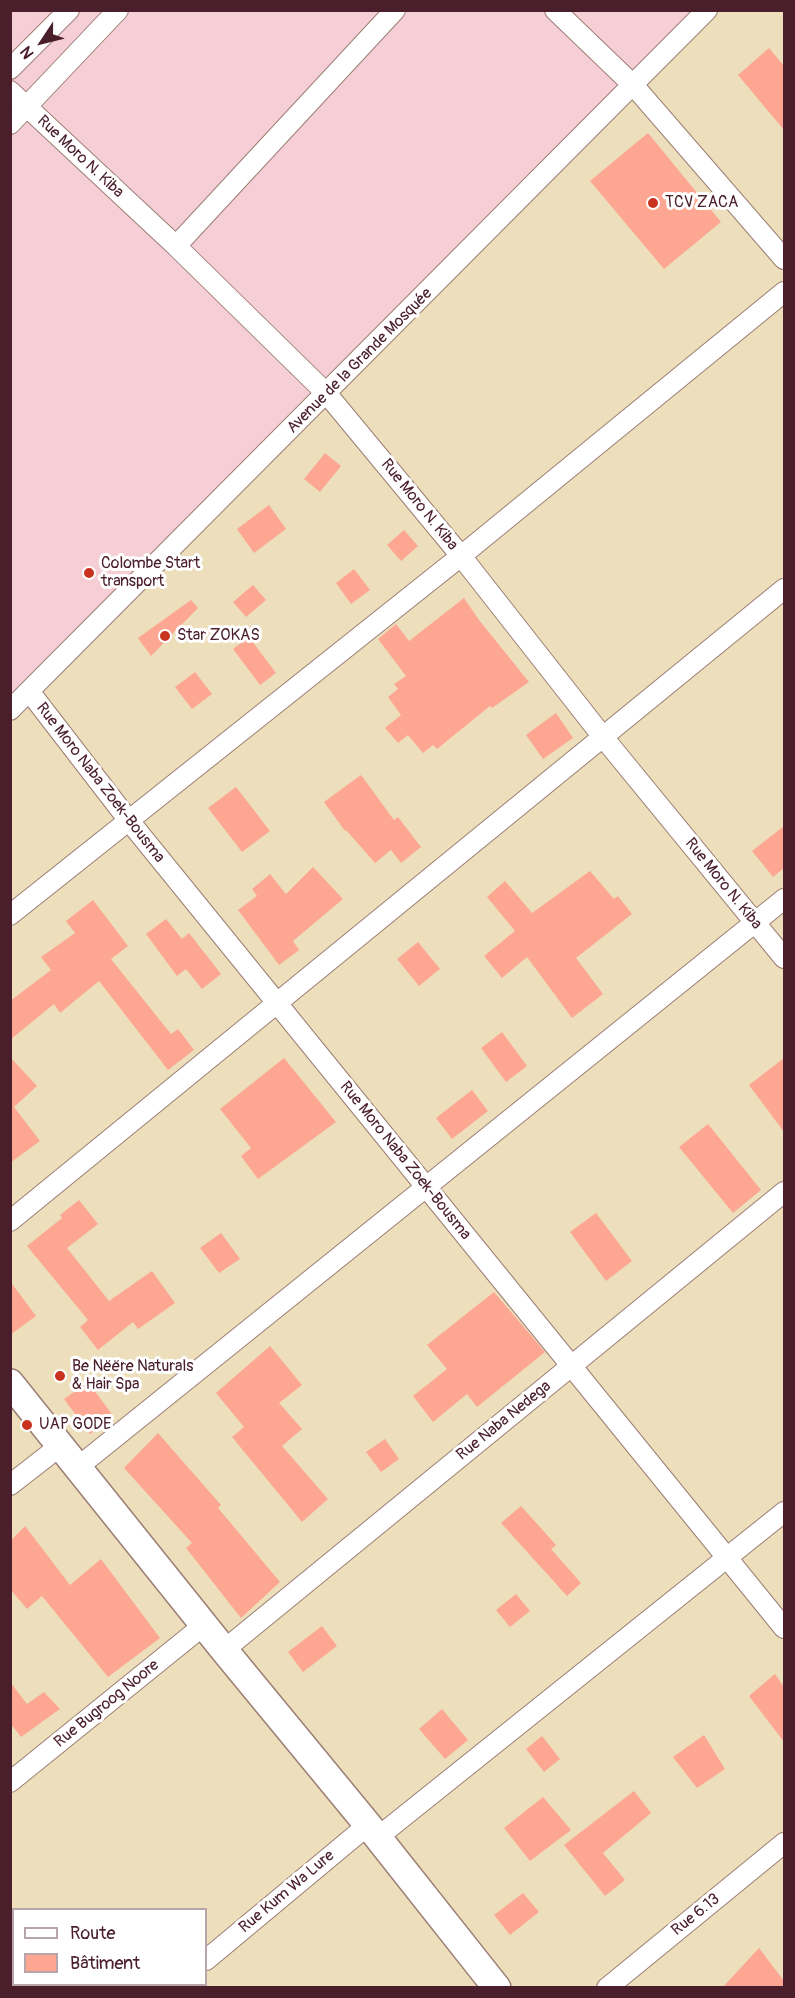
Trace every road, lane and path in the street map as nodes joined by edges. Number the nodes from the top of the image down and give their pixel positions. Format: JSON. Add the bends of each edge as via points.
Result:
{"nodes":[{"id":1,"x":69,"y":10,"type":"edge"},
{"id":2,"x":118,"y":10,"type":"edge"},
{"id":3,"x":395,"y":10,"type":"edge"},
{"id":4,"x":555,"y":10,"type":"edge"},
{"id":5,"x":707,"y":10,"type":"edge"},
{"id":6,"x":10,"y":69,"type":"edge"},
{"id":7,"x":634,"y":86,"type":"junction"},
{"id":8,"x":10,"y":91,"type":"edge"},
{"id":9,"x":26,"y":107,"type":"junction"},
{"id":10,"x":10,"y":124,"type":"edge"},
{"id":11,"x":176,"y":246,"type":"junction"},
{"id":12,"x":784,"y":259,"type":"edge"},
{"id":13,"x":784,"y":292,"type":"edge"},
{"id":14,"x":327,"y":394,"type":"junction"},
{"id":15,"x":461,"y":556,"type":"junction"},
{"id":16,"x":784,"y":589,"type":"edge"},
{"id":17,"x":17,"y":701,"type":"edge"},
{"id":18,"x":603,"y":737,"type":"junction"},
{"id":19,"x":130,"y":822,"type":"junction"},
{"id":20,"x":784,"y":899,"type":"edge"},
{"id":21,"x":10,"y":915,"type":"edge"},
{"id":22,"x":755,"y":922,"type":"junction"},
{"id":23,"x":784,"y":958,"type":"edge"},
{"id":24,"x":278,"y":1004,"type":"junction"},
{"id":25,"x":426,"y":1186,"type":"junction"},
{"id":26,"x":784,"y":1192,"type":"edge"},
{"id":27,"x":10,"y":1221,"type":"edge"},
{"id":28,"x":572,"y":1366,"type":"junction"},
{"id":29,"x":10,"y":1383,"type":"edge"},
{"id":30,"x":60,"y":1446,"type":"junction"},
{"id":31,"x":78,"y":1467,"type":"junction"},
{"id":32,"x":10,"y":1485,"type":"edge"},
{"id":33,"x":784,"y":1512,"type":"edge"},
{"id":34,"x":728,"y":1558,"type":"junction"},
{"id":35,"x":204,"y":1625,"type":"junction"},
{"id":36,"x":784,"y":1628,"type":"edge"},
{"id":37,"x":224,"y":1650,"type":"junction"},
{"id":38,"x":10,"y":1782,"type":"edge"},
{"id":39,"x":373,"y":1831,"type":"junction"},
{"id":40,"x":784,"y":1842,"type":"edge"},
{"id":41,"x":207,"y":1959,"type":"edge"},
{"id":42,"x":497,"y":1988,"type":"edge"},
{"id":43,"x":607,"y":1988,"type":"edge"}],
"edges":[{"from":1,"to":6,"type":"street"},
{"from":2,"to":9,"type":"street"},
{"from":3,"to":11,"type":"street"},
{"from":4,"to":7,"type":"street"},
{"from":5,"to":7,"type":"street","name":"Avenue de la Grande Mosquée"},
{"from":7,"to":12,"type":"street"},
{"from":7,"to":14,"type":"street","name":"Avenue de la Grande Mosquée"},
{"from":8,"to":9,"type":"street","name":"Rue Moro N. Kiba"},
{"from":9,"to":10,"type":"street"},
{"from":9,"to":11,"type":"street","name":"Rue Moro N. Kiba"},
{"from":11,"to":14,"type":"street","name":"Rue Moro N. Kiba"},
{"from":13,"to":15,"type":"street"},
{"from":14,"to":15,"type":"street","name":"Rue Moro N. Kiba"},
{"from":14,"to":17,"type":"street","name":"Avenue de la Grande Mosquée"},
{"from":15,"to":18,"type":"street","name":"Rue Moro N. Kiba"},
{"from":15,"to":19,"type":"street"},
{"from":16,"to":18,"type":"street"},
{"from":17,"to":19,"type":"street","name":"Rue Moro Naba Zoek-Bousma"},
{"from":18,"to":22,"type":"street","name":"Rue Moro N. Kiba"},
{"from":18,"to":24,"type":"street"},
{"from":19,"to":21,"type":"street"},
{"from":19,"to":24,"type":"street","name":"Rue Moro Naba Zoek-Bousma"},
{"from":20,"to":22,"type":"street"},
{"from":22,"to":23,"type":"street","name":"Rue Moro N. Kiba"},
{"from":22,"to":25,"type":"street"},
{"from":24,"to":25,"type":"street","name":"Rue Moro Naba Zoek-Bousma"},
{"from":24,"to":27,"type":"street"},
{"from":25,"to":28,"type":"street","name":"Rue Moro Naba Zoek-Bousma"},
{"from":25,"to":31,"type":"street"},
{"from":26,"to":28,"type":"street","name":"Rue Naba Nedega"},
{"from":28,"to":34,"type":"street","name":"Rue Moro Naba Zoek-Bousma"},
{"from":28,"to":37,"type":"street","name":"Rue Naba Nedega"},
{"from":29,"to":30,"type":"main road"},
{"from":30,"to":31,"type":"main road"},
{"from":30,"to":32,"type":"street"},
{"from":31,"to":35,"type":"main road"},
{"from":33,"to":34,"type":"street","name":"Rue Kum Wa Lure"},
{"from":34,"to":36,"type":"street","name":"Rue Moro Naba Zoek-Bousma"},
{"from":34,"to":39,"type":"street","name":"Rue Kum Wa Lure"},
{"from":35,"to":37,"type":"main road"},
{"from":35,"to":38,"type":"street","name":"Rue Bugroog Noore"},
{"from":37,"to":39,"type":"main road"},
{"from":39,"to":41,"type":"street","name":"Rue Kum Wa Lure"},
{"from":39,"to":42,"type":"main road"},
{"from":40,"to":43,"type":"street","name":"Rue 6.13"}]}
